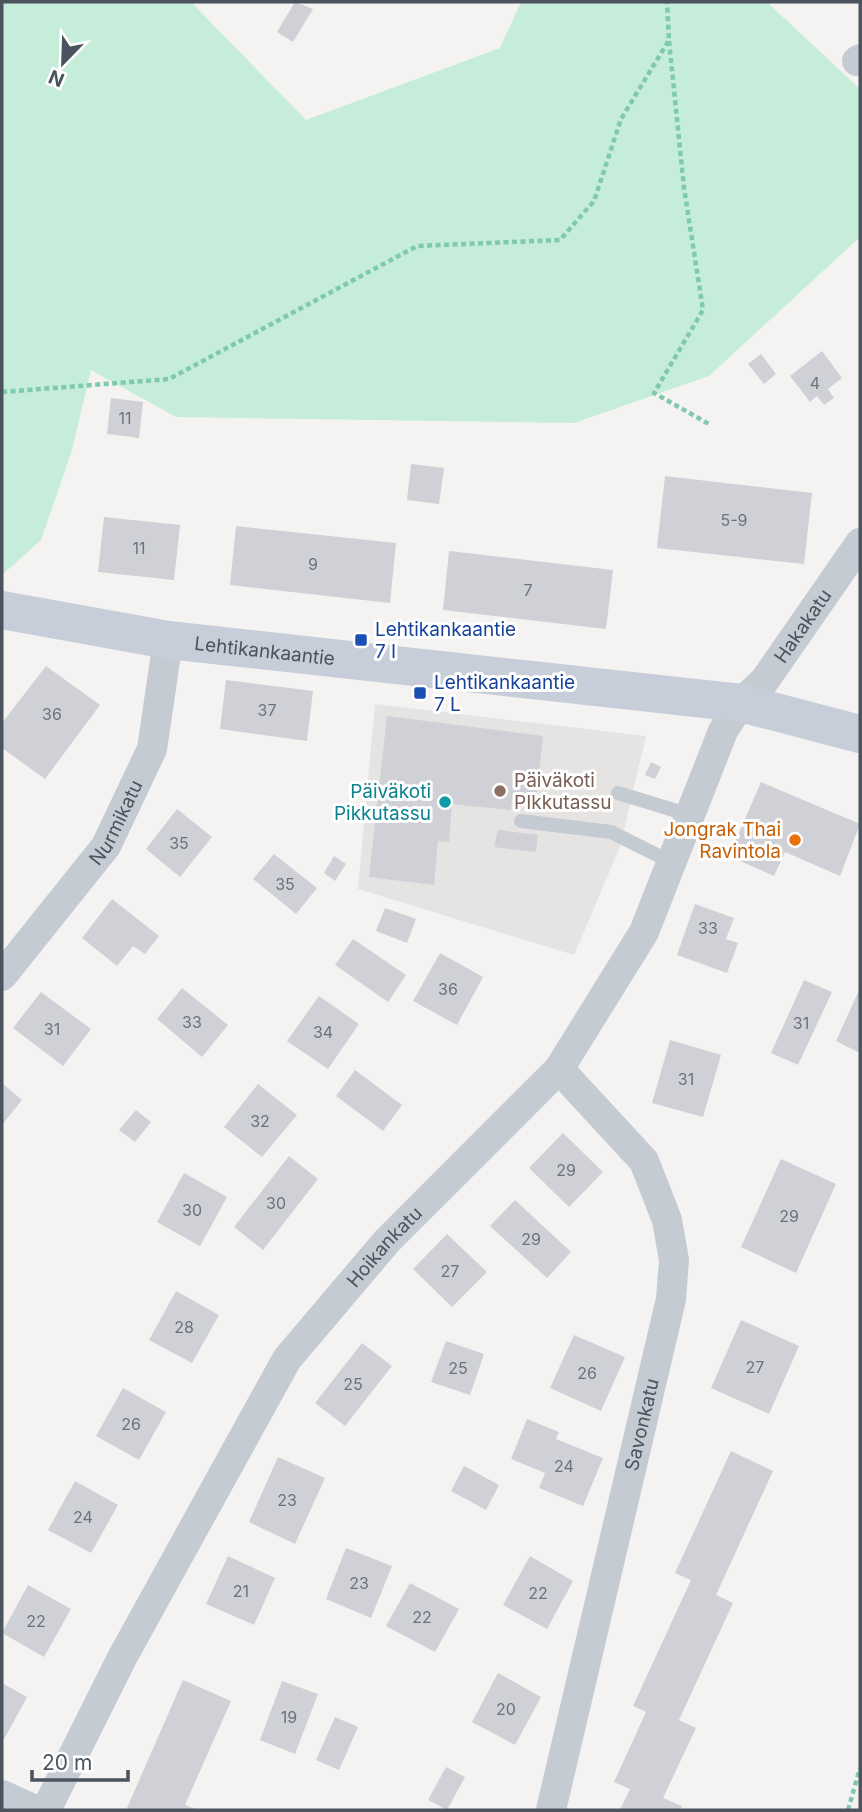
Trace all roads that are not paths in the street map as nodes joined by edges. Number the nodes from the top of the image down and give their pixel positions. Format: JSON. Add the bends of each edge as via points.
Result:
{"nodes":[{"id":1,"x":860,"y":543,"type":"edge"},
{"id":2,"x":2,"y":610,"type":"edge"},
{"id":3,"x":168,"y":640,"type":"junction"},
{"id":4,"x":741,"y":703,"type":"junction"},
{"id":5,"x":860,"y":734,"type":"edge"},
{"id":6,"x":618,"y":793,"type":"dead end"},
{"id":7,"x":690,"y":816,"type":"junction"},
{"id":8,"x":522,"y":821,"type":"dead end"},
{"id":9,"x":671,"y":862,"type":"junction"},
{"id":10,"x":2,"y":976,"type":"edge"},
{"id":11,"x":559,"y":1069,"type":"junction"},
{"id":12,"x":2,"y":1795,"type":"edge"},
{"id":13,"x":35,"y":1810,"type":"edge"},
{"id":14,"x":47,"y":1810,"type":"edge"},
{"id":15,"x":551,"y":1810,"type":"edge"}],
"edges":[{"from":1,"to":4,"type":"street","name":"Hakakatu","via":[[765,680]]},
{"from":2,"to":3,"type":"street","name":"Lehtikankaantie"},
{"from":3,"to":4,"type":"street","name":"Lehtikankaantie"},
{"from":3,"to":10,"type":"street","name":"Nurmikatu","via":[[152,749],[106,846]]},
{"from":4,"to":5,"type":"street","name":"Lehtikankaantie"},
{"from":4,"to":7,"type":"street","name":"Hoikankatu","via":[[723,732]]},
{"from":6,"to":7,"type":"lane"},
{"from":7,"to":9,"type":"street","name":"Hoikankatu"},
{"from":8,"to":9,"type":"lane","via":[[611,832]]},
{"from":9,"to":11,"type":"street","name":"Hoikankatu","via":[[644,932]]},
{"from":11,"to":14,"type":"street","name":"Hoikankatu","via":[[387,1241],[287,1359],[123,1656]]},
{"from":11,"to":15,"type":"street","name":"Savonkatu","via":[[644,1161],[667,1220],[674,1260],[671,1299]]},
{"from":12,"to":13,"type":"street"}]}
